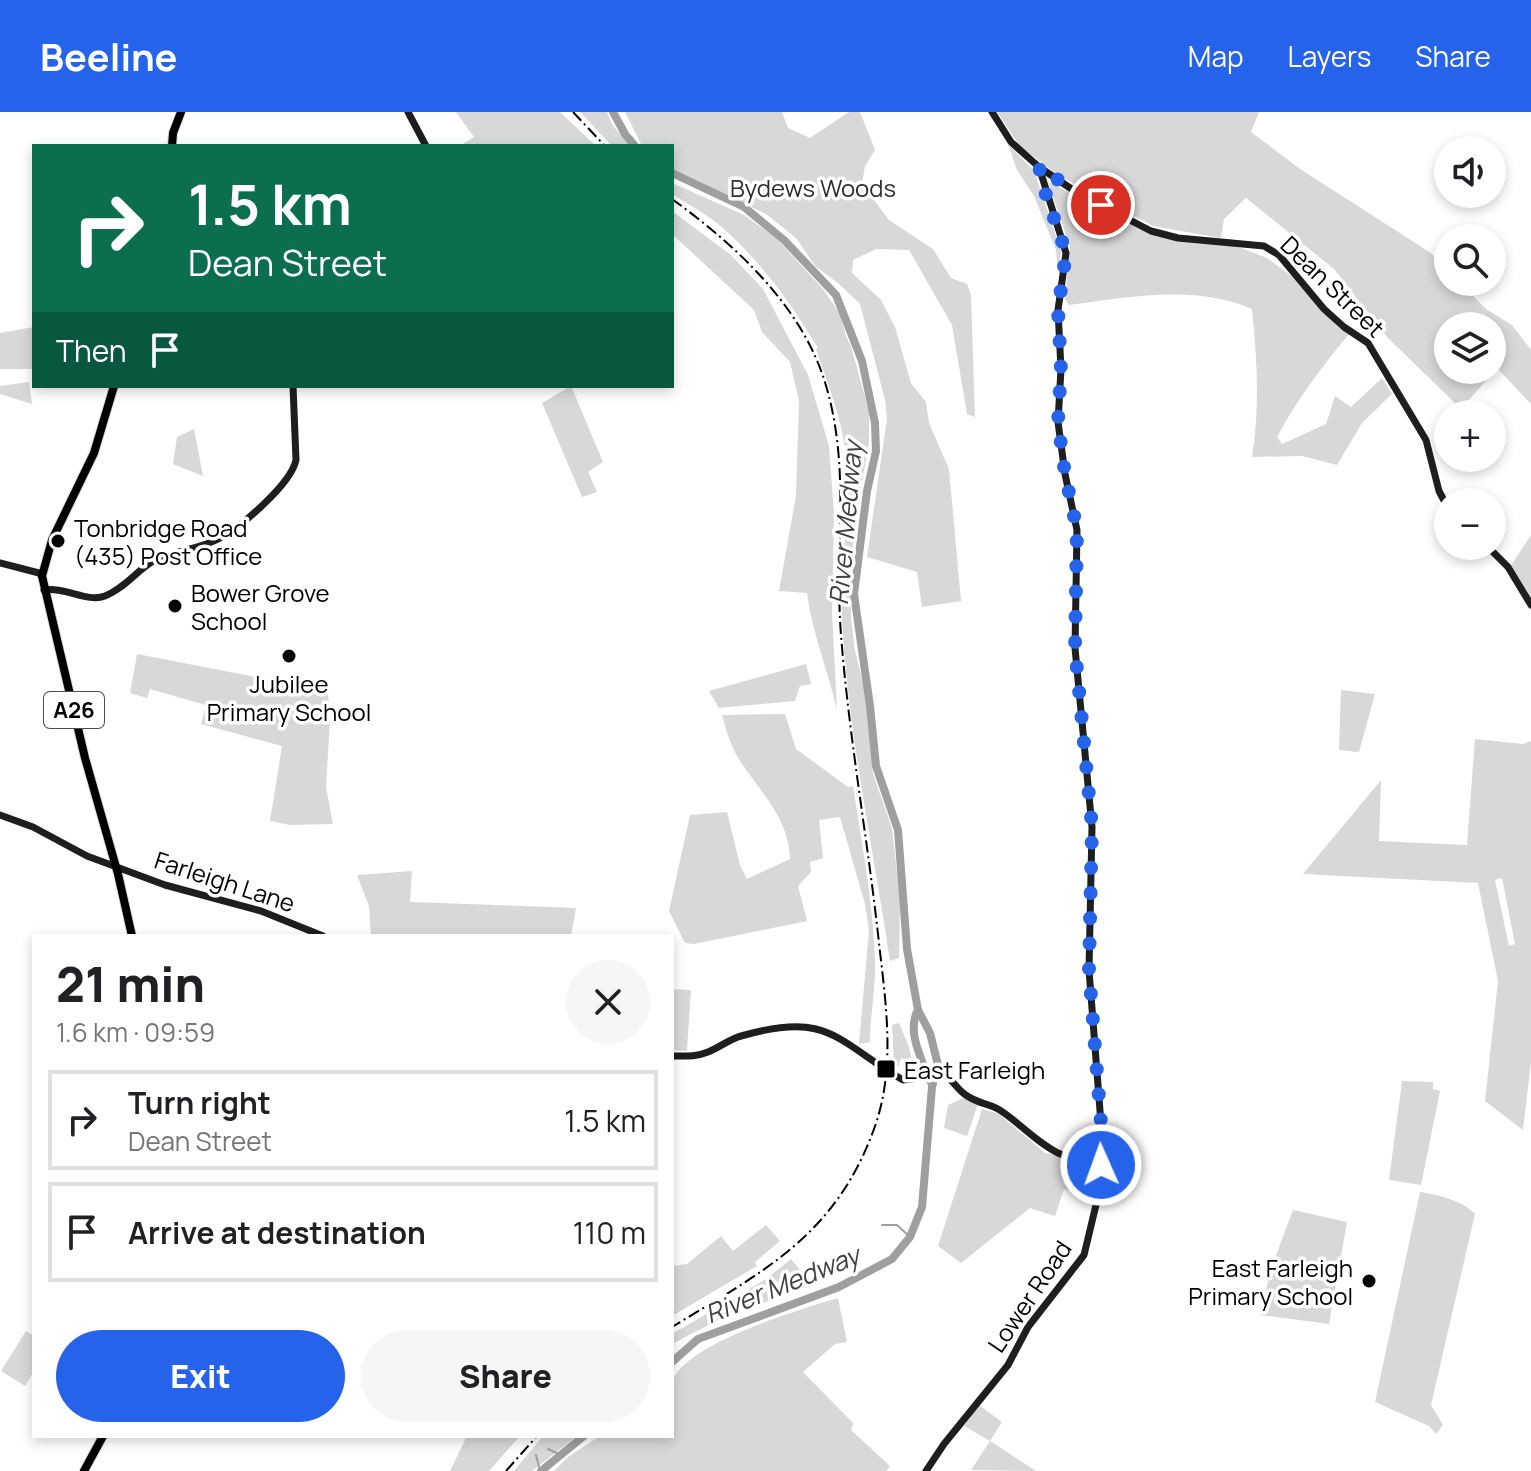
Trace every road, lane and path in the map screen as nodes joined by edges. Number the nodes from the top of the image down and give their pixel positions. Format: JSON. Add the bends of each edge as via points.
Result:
{"nodes":[{"id":1,"x":181,"y":112,"type":"edge"},
{"id":2,"x":408,"y":112,"type":"edge"},
{"id":3,"x":992,"y":112,"type":"edge"},
{"id":4,"x":172,"y":144,"type":"edge"},
{"id":5,"x":425,"y":144,"type":"edge"},
{"id":6,"x":1039,"y":167,"type":"junction"},
{"id":7,"x":113,"y":388,"type":"edge"},
{"id":8,"x":293,"y":388,"type":"edge"},
{"id":9,"x":1438,"y":488,"type":"edge"},
{"id":10,"x":1501,"y":560,"type":"edge"},
{"id":11,"x":0,"y":563,"type":"edge"},
{"id":12,"x":42,"y":576,"type":"junction"},
{"id":13,"x":44,"y":590,"type":"junction"},
{"id":14,"x":1531,"y":605,"type":"edge"},
{"id":15,"x":0,"y":815,"type":"edge"},
{"id":16,"x":114,"y":864,"type":"junction"},
{"id":17,"x":132,"y":934,"type":"edge"},
{"id":18,"x":318,"y":934,"type":"edge"},
{"id":19,"x":674,"y":1056,"type":"edge"},
{"id":20,"x":1103,"y":1149,"type":"junction"},
{"id":21,"x":1090,"y":1157,"type":"junction"},
{"id":22,"x":1101,"y":1165,"type":"junction"},
{"id":23,"x":102,"y":1438,"type":"edge"},
{"id":24,"x":84,"y":1471,"type":"edge"},
{"id":25,"x":926,"y":1471,"type":"edge"}],
"edges":[{"from":1,"to":4,"type":"main road"},
{"from":2,"to":5,"type":"street"},
{"from":3,"to":6,"type":"street","name":"Dean Street","via":[[1011,142]]},
{"from":6,"to":9,"type":"street","name":"Dean Street","via":[[1151,231],[1264,246],[1279,255],[1324,309],[1368,343],[1426,440]]},
{"from":6,"to":20,"type":"street","name":"Lower Road","via":[[1066,253],[1058,310],[1058,422],[1077,530],[1075,648],[1092,827],[1089,970]]},
{"from":7,"to":12,"type":"main road","number":"A26","via":[[94,453],[52,540]]},
{"from":8,"to":13,"type":"street","via":[[294,469],[264,503],[219,539],[156,560],[107,595]]},
{"from":10,"to":14,"type":"street"},
{"from":11,"to":12,"type":"street"},
{"from":12,"to":13,"type":"main road","number":"A26"},
{"from":13,"to":16,"type":"main road","number":"A26"},
{"from":15,"to":16,"type":"street","name":"Farleigh Lane"},
{"from":16,"to":17,"type":"main road","number":"A26"},
{"from":16,"to":18,"type":"street","name":"Farleigh Lane"},
{"from":19,"to":21,"type":"street","via":[[706,1053],[734,1038],[775,1028],[808,1026],[837,1036],[903,1080],[948,1076],[965,1095],[999,1109],[1043,1146]]},
{"from":20,"to":21,"type":"street"},
{"from":20,"to":22,"type":"street","name":"Lower Road"},
{"from":21,"to":22,"type":"street"},
{"from":22,"to":25,"type":"street","name":"Lower Road","via":[[1084,1255]]},
{"from":23,"to":24,"type":"main road"}]}
